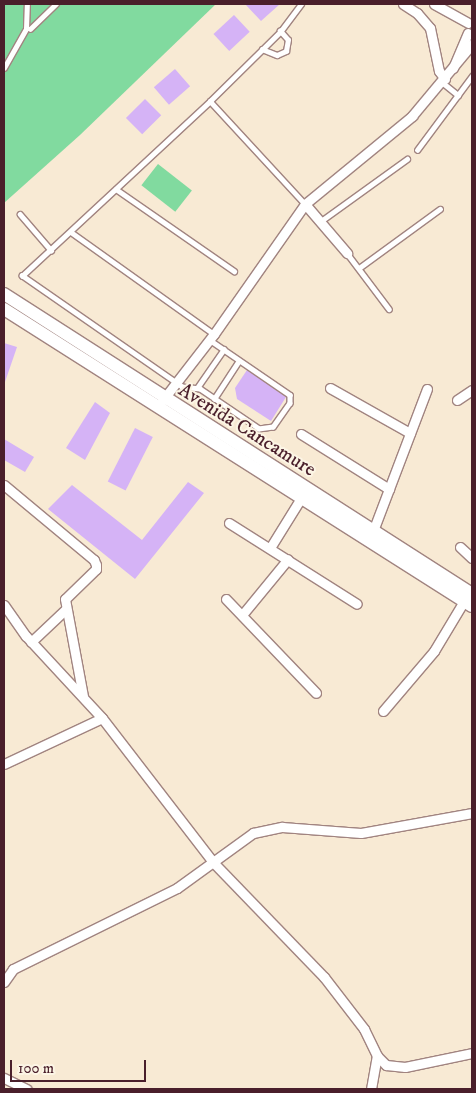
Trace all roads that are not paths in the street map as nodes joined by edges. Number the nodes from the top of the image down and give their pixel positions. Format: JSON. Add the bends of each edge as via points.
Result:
{"nodes":[{"id":1,"x":27,"y":4,"type":"edge"},
{"id":2,"x":56,"y":4,"type":"edge"},
{"id":3,"x":302,"y":4,"type":"edge"},
{"id":4,"x":403,"y":4,"type":"edge"},
{"id":5,"x":434,"y":4,"type":"edge"},
{"id":6,"x":470,"y":21,"type":"edge"},
{"id":7,"x":26,"y":29,"type":"junction"},
{"id":8,"x":280,"y":31,"type":"junction"},
{"id":9,"x":470,"y":35,"type":"edge"},
{"id":10,"x":472,"y":44,"type":"edge"},
{"id":11,"x":262,"y":49,"type":"junction"},
{"id":12,"x":4,"y":68,"type":"edge"},
{"id":13,"x":453,"y":68,"type":"junction"},
{"id":14,"x":472,"y":76,"type":"edge"},
{"id":15,"x":443,"y":80,"type":"junction"},
{"id":16,"x":458,"y":95,"type":"junction"},
{"id":17,"x":210,"y":101,"type":"junction"},
{"id":18,"x":417,"y":150,"type":"dead end"},
{"id":19,"x":407,"y":159,"type":"dead end"},
{"id":20,"x":116,"y":189,"type":"junction"},
{"id":21,"x":305,"y":204,"type":"junction"},
{"id":22,"x":440,"y":209,"type":"dead end"},
{"id":23,"x":20,"y":214,"type":"dead end"},
{"id":24,"x":321,"y":221,"type":"junction"},
{"id":25,"x":70,"y":232,"type":"junction"},
{"id":26,"x":51,"y":250,"type":"junction"},
{"id":27,"x":347,"y":253,"type":"joint"},
{"id":28,"x":359,"y":268,"type":"junction"},
{"id":29,"x":234,"y":271,"type":"dead end"},
{"id":30,"x":4,"y":294,"type":"edge"},
{"id":31,"x":4,"y":309,"type":"edge"},
{"id":32,"x":388,"y":309,"type":"dead end"},
{"id":33,"x":212,"y":337,"type":"junction"},
{"id":34,"x":224,"y":349,"type":"junction"},
{"id":35,"x":238,"y":362,"type":"junction"},
{"id":36,"x":176,"y":383,"type":"junction"},
{"id":37,"x":197,"y":388,"type":"junction"},
{"id":38,"x":330,"y":388,"type":"dead end"},
{"id":39,"x":426,"y":389,"type":"dead end"},
{"id":40,"x":472,"y":390,"type":"edge"},
{"id":41,"x":214,"y":399,"type":"junction"},
{"id":42,"x":457,"y":400,"type":"dead end"},
{"id":43,"x":161,"y":403,"type":"junction"},
{"id":44,"x":410,"y":433,"type":"junction"},
{"id":45,"x":301,"y":434,"type":"dead end"},
{"id":46,"x":4,"y":485,"type":"edge"},
{"id":47,"x":389,"y":489,"type":"junction"},
{"id":48,"x":301,"y":498,"type":"junction"},
{"id":49,"x":229,"y":523,"type":"dead end"},
{"id":50,"x":373,"y":531,"type":"junction"},
{"id":51,"x":460,"y":547,"type":"dead end"},
{"id":52,"x":270,"y":548,"type":"junction"},
{"id":53,"x":472,"y":558,"type":"edge"},
{"id":54,"x":288,"y":559,"type":"junction"},
{"id":55,"x":226,"y":599,"type":"dead end"},
{"id":56,"x":469,"y":600,"type":"edge"},
{"id":57,"x":357,"y":604,"type":"dead end"},
{"id":58,"x":4,"y":606,"type":"edge"},
{"id":59,"x":66,"y":609,"type":"junction"},
{"id":60,"x":242,"y":615,"type":"junction"},
{"id":61,"x":31,"y":642,"type":"junction"},
{"id":62,"x":316,"y":693,"type":"dead end"},
{"id":63,"x":83,"y":698,"type":"junction"},
{"id":64,"x":383,"y":711,"type":"dead end"},
{"id":65,"x":102,"y":718,"type":"junction"},
{"id":66,"x":4,"y":764,"type":"edge"},
{"id":67,"x":472,"y":814,"type":"edge"},
{"id":68,"x":212,"y":861,"type":"junction"},
{"id":69,"x":4,"y":982,"type":"edge"},
{"id":70,"x":472,"y":1053,"type":"edge"},
{"id":71,"x":377,"y":1056,"type":"junction"},
{"id":72,"x":4,"y":1078,"type":"edge"},
{"id":73,"x":27,"y":1089,"type":"edge"},
{"id":74,"x":371,"y":1089,"type":"edge"}],
"edges":[{"from":1,"to":7,"type":"lane"},
{"from":2,"to":7,"type":"lane","via":[[30,29]]},
{"from":3,"to":8,"type":"lane"},
{"from":4,"to":15,"type":"street","via":[[417,13],[430,28]]},
{"from":5,"to":6,"type":"street"},
{"from":6,"to":9,"type":"street"},
{"from":7,"to":12,"type":"lane"},
{"from":8,"to":11,"type":"lane"},
{"from":8,"to":11,"type":"lane","via":[[288,40],[286,51],[277,54]]},
{"from":9,"to":13,"type":"street","via":[[455,56]]},
{"from":10,"to":13,"type":"street"},
{"from":11,"to":17,"type":"lane"},
{"from":13,"to":15,"type":"street"},
{"from":14,"to":16,"type":"lane"},
{"from":15,"to":16,"type":"lane"},
{"from":15,"to":21,"type":"street","via":[[412,116]]},
{"from":16,"to":18,"type":"lane"},
{"from":17,"to":20,"type":"lane"},
{"from":17,"to":21,"type":"lane"},
{"from":19,"to":24,"type":"lane"},
{"from":20,"to":25,"type":"lane"},
{"from":20,"to":29,"type":"lane"},
{"from":21,"to":24,"type":"street"},
{"from":21,"to":33,"type":"street"},
{"from":22,"to":28,"type":"lane"},
{"from":23,"to":26,"type":"lane"},
{"from":24,"to":27,"type":"street"},
{"from":25,"to":26,"type":"lane"},
{"from":25,"to":33,"type":"lane"},
{"from":26,"to":36,"type":"lane","via":[[22,276]]},
{"from":27,"to":28,"type":"lane"},
{"from":28,"to":32,"type":"lane"},
{"from":30,"to":43,"type":"main road","name":"Avenida Cancamure"},
{"from":31,"to":43,"type":"main road","name":"Avenida Cancamure"},
{"from":33,"to":34,"type":"lane"},
{"from":33,"to":36,"type":"street"},
{"from":34,"to":35,"type":"lane"},
{"from":34,"to":37,"type":"lane"},
{"from":35,"to":41,"type":"lane"},
{"from":35,"to":41,"type":"lane","via":[[290,395],[286,409],[273,427],[264,430]]},
{"from":36,"to":37,"type":"lane","via":[[182,387]]},
{"from":36,"to":43,"type":"street"},
{"from":37,"to":41,"type":"lane"},
{"from":38,"to":44,"type":"street"},
{"from":39,"to":44,"type":"street"},
{"from":40,"to":42,"type":"street"},
{"from":43,"to":48,"type":"main road","name":"Avenida Cancamure"},
{"from":43,"to":50,"type":"main road","name":"Avenida Cancamure"},
{"from":44,"to":47,"type":"street"},
{"from":45,"to":47,"type":"street"},
{"from":46,"to":59,"type":"street","via":[[94,560],[96,569],[67,595]]},
{"from":47,"to":50,"type":"street"},
{"from":48,"to":52,"type":"street"},
{"from":48,"to":56,"type":"main road","name":"Avenida Cancamure"},
{"from":49,"to":52,"type":"street"},
{"from":50,"to":56,"type":"main road","name":"Avenida Cancamure"},
{"from":51,"to":53,"type":"street"},
{"from":52,"to":54,"type":"street"},
{"from":54,"to":57,"type":"street"},
{"from":54,"to":60,"type":"street"},
{"from":55,"to":60,"type":"street"},
{"from":56,"to":64,"type":"street","via":[[434,651]]},
{"from":58,"to":61,"type":"street"},
{"from":59,"to":61,"type":"street"},
{"from":59,"to":63,"type":"street"},
{"from":60,"to":62,"type":"street"},
{"from":61,"to":63,"type":"street"},
{"from":63,"to":65,"type":"street"},
{"from":65,"to":66,"type":"street"},
{"from":65,"to":68,"type":"street"},
{"from":67,"to":68,"type":"street","via":[[361,832],[282,827],[253,833]]},
{"from":68,"to":69,"type":"street","via":[[177,888],[13,969]]},
{"from":68,"to":71,"type":"street","via":[[324,977],[364,1029]]},
{"from":70,"to":71,"type":"street","via":[[405,1067],[386,1065]]},
{"from":71,"to":74,"type":"street"},
{"from":72,"to":73,"type":"street"}]}
